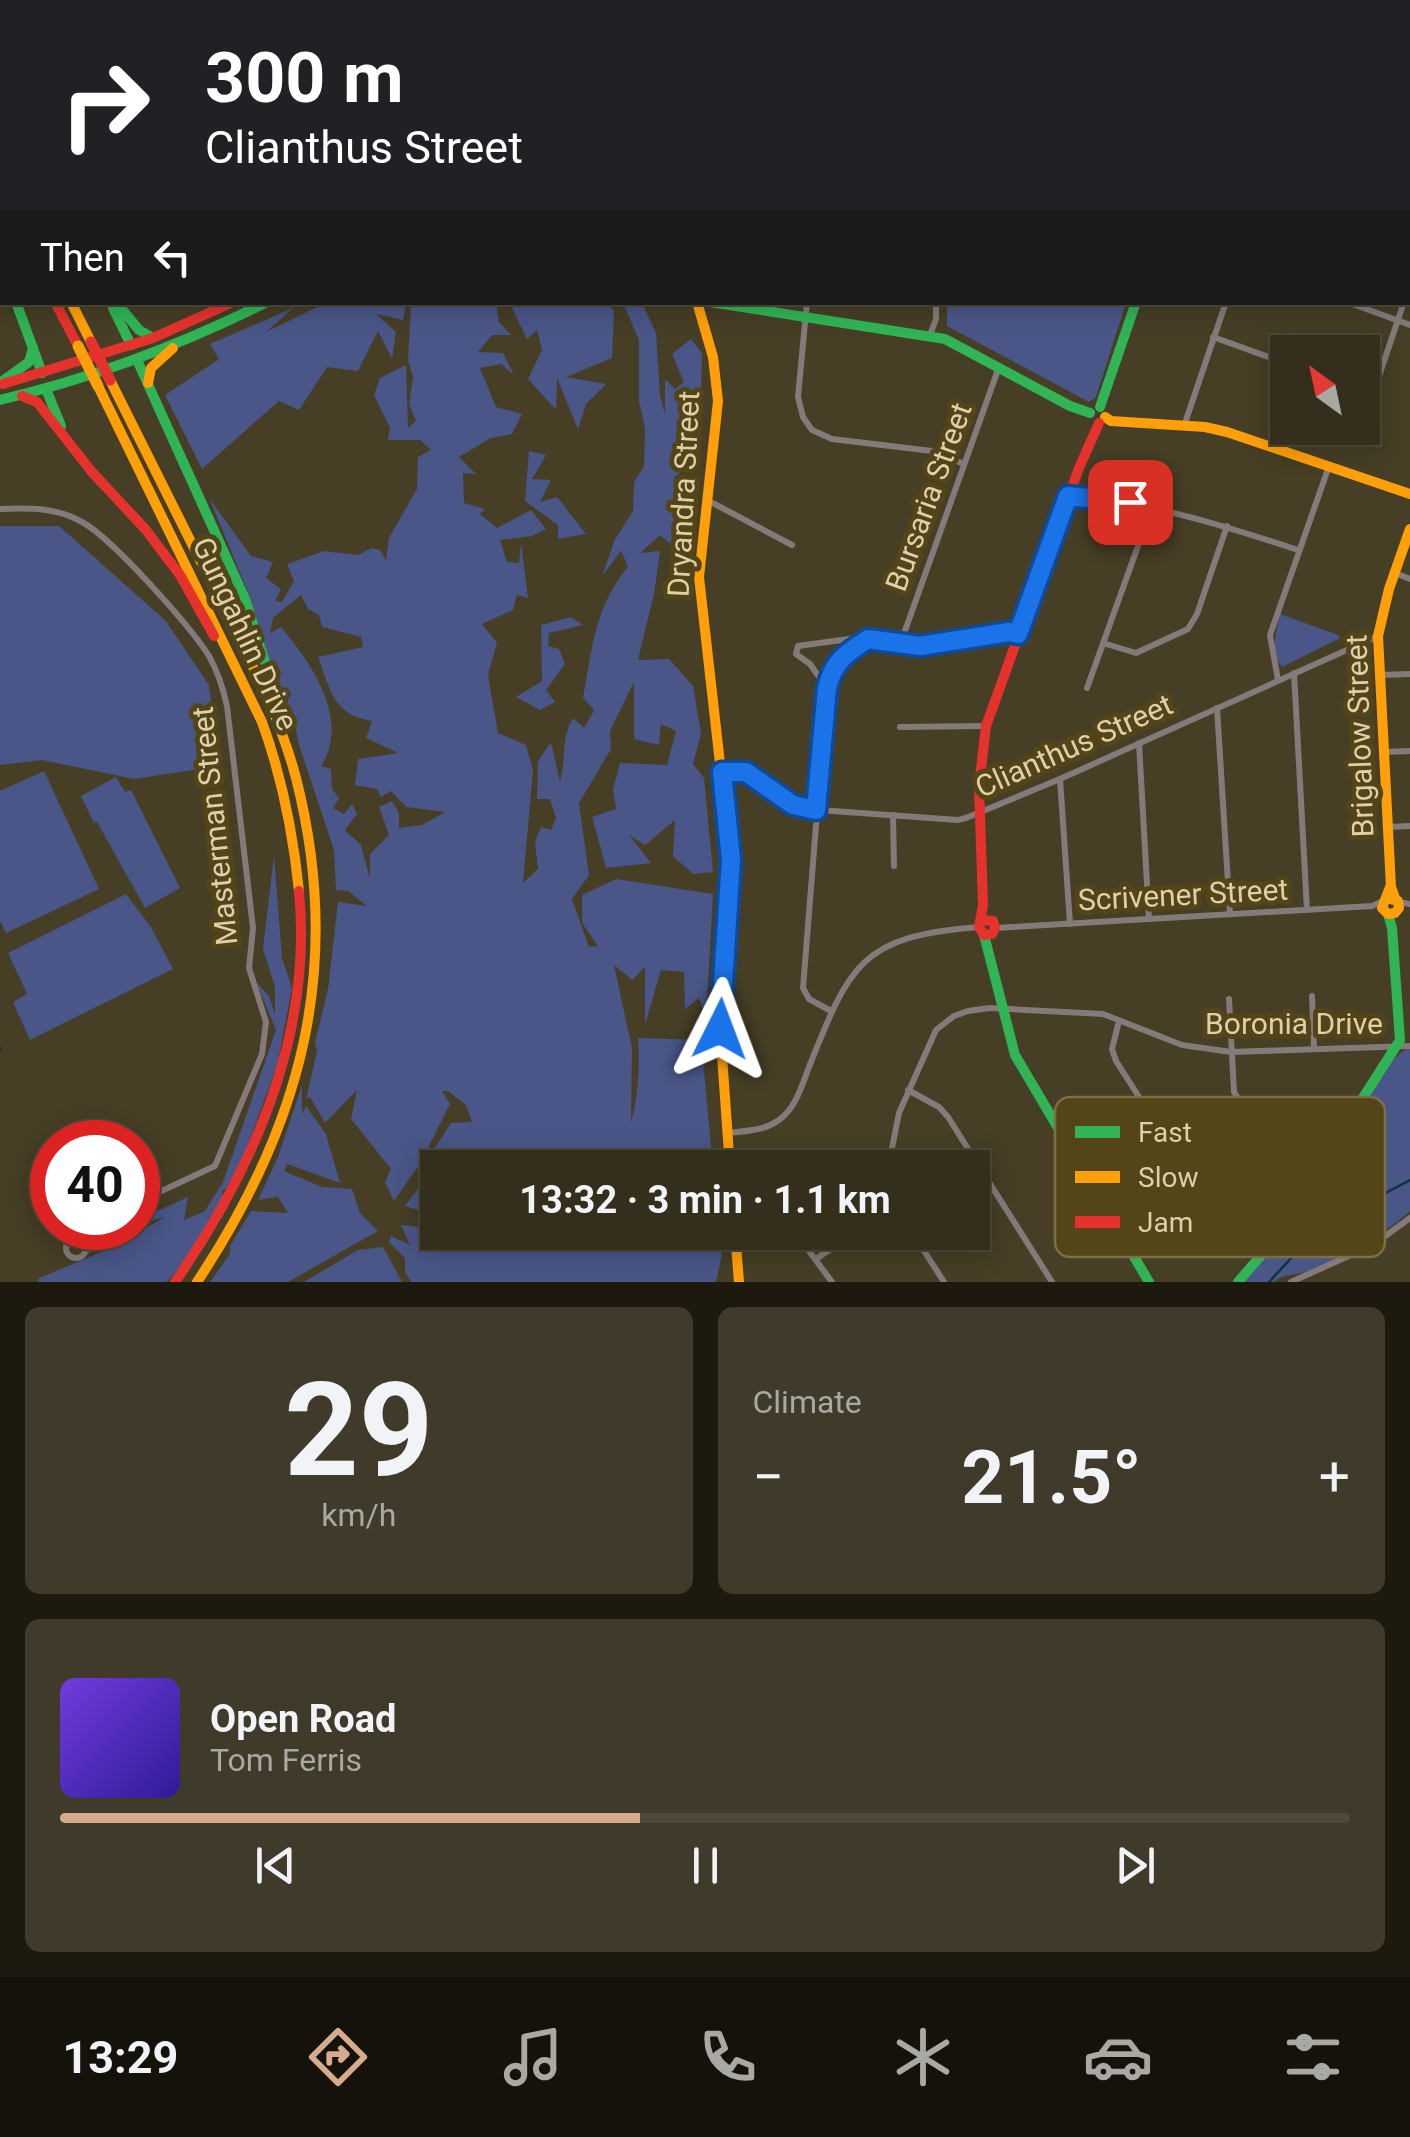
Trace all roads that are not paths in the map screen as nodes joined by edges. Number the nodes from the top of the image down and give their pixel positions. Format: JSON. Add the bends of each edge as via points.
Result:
{"nodes":[{"id":1,"x":17,"y":305,"type":"edge"},
{"id":2,"x":57,"y":305,"type":"edge"},
{"id":3,"x":72,"y":305,"type":"edge"},
{"id":4,"x":114,"y":305,"type":"edge"},
{"id":5,"x":116,"y":305,"type":"edge"},
{"id":6,"x":225,"y":305,"type":"edge"},
{"id":7,"x":261,"y":305,"type":"edge"},
{"id":8,"x":698,"y":305,"type":"edge"},
{"id":9,"x":729,"y":305,"type":"edge"},
{"id":10,"x":807,"y":305,"type":"edge"},
{"id":11,"x":936,"y":305,"type":"edge"},
{"id":12,"x":1135,"y":305,"type":"edge"},
{"id":13,"x":1225,"y":305,"type":"edge"},
{"id":14,"x":1356,"y":305,"type":"edge"},
{"id":15,"x":1403,"y":305,"type":"edge"},
{"id":16,"x":806,"y":317,"type":"junction"},
{"id":17,"x":1398,"y":320,"type":"junction"},
{"id":18,"x":1410,"y":325,"type":"edge"},
{"id":19,"x":930,"y":335,"type":"junction"},
{"id":20,"x":153,"y":338,"type":"junction"},
{"id":21,"x":1214,"y":338,"type":"junction"},
{"id":22,"x":84,"y":344,"type":"junction"},
{"id":23,"x":131,"y":345,"type":"junction"},
{"id":24,"x":33,"y":348,"type":"junction"},
{"id":25,"x":172,"y":348,"type":"junction"},
{"id":26,"x":1270,"y":358,"type":"edge"},
{"id":27,"x":138,"y":360,"type":"junction"},
{"id":28,"x":999,"y":367,"type":"junction"},
{"id":29,"x":42,"y":373,"type":"junction"},
{"id":30,"x":1380,"y":373,"type":"edge"},
{"id":31,"x":0,"y":383,"type":"edge"},
{"id":32,"x":104,"y":383,"type":"junction"},
{"id":33,"x":148,"y":384,"type":"junction"},
{"id":34,"x":46,"y":389,"type":"junction"},
{"id":35,"x":22,"y":396,"type":"junction"},
{"id":36,"x":0,"y":400,"type":"edge"},
{"id":37,"x":1097,"y":418,"type":"junction"},
{"id":38,"x":1184,"y":426,"type":"junction"},
{"id":39,"x":72,"y":447,"type":"junction"},
{"id":40,"x":964,"y":464,"type":"junction"},
{"id":41,"x":1329,"y":465,"type":"junction"},
{"id":42,"x":1406,"y":490,"type":"edge"},
{"id":43,"x":1068,"y":496,"type":"junction"},
{"id":44,"x":707,"y":500,"type":"junction"},
{"id":45,"x":1152,"y":506,"type":"junction"},
{"id":46,"x":0,"y":509,"type":"edge"},
{"id":47,"x":1227,"y":526,"type":"junction"},
{"id":48,"x":1410,"y":529,"type":"edge"},
{"id":49,"x":792,"y":545,"type":"dead end"},
{"id":50,"x":1298,"y":550,"type":"junction"},
{"id":51,"x":1394,"y":573,"type":"junction"},
{"id":52,"x":1410,"y":579,"type":"edge"},
{"id":53,"x":1018,"y":634,"type":"junction"},
{"id":54,"x":1378,"y":636,"type":"junction"},
{"id":55,"x":868,"y":639,"type":"junction"},
{"id":56,"x":901,"y":642,"type":"junction"},
{"id":57,"x":1103,"y":644,"type":"junction"},
{"id":58,"x":1294,"y":673,"type":"junction"},
{"id":59,"x":1410,"y":674,"type":"edge"},
{"id":60,"x":1379,"y":676,"type":"junction"},
{"id":61,"x":1278,"y":680,"type":"junction"},
{"id":62,"x":827,"y":688,"type":"junction"},
{"id":63,"x":1087,"y":688,"type":"dead end"},
{"id":64,"x":1217,"y":708,"type":"junction"},
{"id":65,"x":986,"y":726,"type":"junction"},
{"id":66,"x":900,"y":727,"type":"dead end"},
{"id":67,"x":267,"y":738,"type":"junction"},
{"id":68,"x":1139,"y":743,"type":"junction"},
{"id":69,"x":1410,"y":751,"type":"edge"},
{"id":70,"x":1383,"y":752,"type":"junction"},
{"id":71,"x":722,"y":772,"type":"junction"},
{"id":72,"x":296,"y":775,"type":"junction"},
{"id":73,"x":1060,"y":780,"type":"junction"},
{"id":74,"x":816,"y":810,"type":"junction"},
{"id":75,"x":979,"y":812,"type":"junction"},
{"id":76,"x":894,"y":816,"type":"junction"},
{"id":77,"x":1410,"y":826,"type":"edge"},
{"id":78,"x":1388,"y":827,"type":"junction"},
{"id":79,"x":894,"y":866,"type":"dead end"},
{"id":80,"x":1392,"y":904,"type":"edge"},
{"id":81,"x":1308,"y":910,"type":"junction"},
{"id":82,"x":1230,"y":914,"type":"junction"},
{"id":83,"x":1150,"y":919,"type":"junction"},
{"id":84,"x":986,"y":924,"type":"junction"},
{"id":85,"x":1070,"y":924,"type":"junction"},
{"id":86,"x":1312,"y":996,"type":"dead end"},
{"id":87,"x":1229,"y":1000,"type":"dead end"},
{"id":88,"x":1004,"y":1009,"type":"junction"},
{"id":89,"x":832,"y":1011,"type":"junction"},
{"id":90,"x":1119,"y":1020,"type":"junction"},
{"id":91,"x":1404,"y":1046,"type":"edge"},
{"id":92,"x":1314,"y":1048,"type":"junction"},
{"id":93,"x":1230,"y":1052,"type":"junction"},
{"id":94,"x":908,"y":1090,"type":"junction"},
{"id":95,"x":1139,"y":1097,"type":"edge"},
{"id":96,"x":1237,"y":1097,"type":"edge"},
{"id":97,"x":1369,"y":1097,"type":"edge"},
{"id":98,"x":1055,"y":1124,"type":"edge"},
{"id":99,"x":727,"y":1133,"type":"junction"},
{"id":100,"x":728,"y":1150,"type":"edge"},
{"id":101,"x":894,"y":1150,"type":"edge"},
{"id":102,"x":160,"y":1192,"type":"edge"},
{"id":103,"x":1410,"y":1220,"type":"edge"},
{"id":104,"x":1385,"y":1236,"type":"edge"},
{"id":105,"x":737,"y":1250,"type":"edge"},
{"id":106,"x":807,"y":1250,"type":"edge"},
{"id":107,"x":829,"y":1250,"type":"edge"},
{"id":108,"x":924,"y":1250,"type":"edge"},
{"id":109,"x":1134,"y":1257,"type":"edge"},
{"id":110,"x":1260,"y":1257,"type":"edge"},
{"id":111,"x":1345,"y":1257,"type":"edge"},
{"id":112,"x":816,"y":1259,"type":"junction"},
{"id":113,"x":176,"y":1282,"type":"edge"},
{"id":114,"x":197,"y":1282,"type":"edge"},
{"id":115,"x":740,"y":1282,"type":"edge"},
{"id":116,"x":832,"y":1282,"type":"edge"},
{"id":117,"x":944,"y":1282,"type":"edge"},
{"id":118,"x":1052,"y":1282,"type":"edge"},
{"id":119,"x":1149,"y":1282,"type":"edge"},
{"id":120,"x":1238,"y":1282,"type":"edge"},
{"id":121,"x":1290,"y":1282,"type":"edge"}],
"edges":[{"from":1,"to":24,"type":"main road"},
{"from":2,"to":22,"type":"main road","name":"Gungahlin Drive"},
{"from":3,"to":22,"type":"main road","name":"Gungahlin Drive"},
{"from":4,"to":23,"type":"main road"},
{"from":5,"to":20,"type":"main road"},
{"from":6,"to":20,"type":"main road"},
{"from":7,"to":25,"type":"main road"},
{"from":8,"to":44,"type":"main road","name":"Dryandra Street","via":[[717,385]]},
{"from":9,"to":16,"type":"main road"},
{"from":10,"to":16,"type":"street"},
{"from":11,"to":19,"type":"street"},
{"from":12,"to":37,"type":"main road"},
{"from":13,"to":21,"type":"street"},
{"from":14,"to":17,"type":"street"},
{"from":15,"to":17,"type":"street"},
{"from":16,"to":19,"type":"main road"},
{"from":16,"to":40,"type":"street","via":[[798,397],[812,430],[832,439],[932,451]]},
{"from":17,"to":18,"type":"street"},
{"from":17,"to":30,"type":"street"},
{"from":19,"to":28,"type":"main road"},
{"from":20,"to":23,"type":"main road"},
{"from":21,"to":26,"type":"street"},
{"from":21,"to":38,"type":"street"},
{"from":22,"to":32,"type":"main road","name":"Gungahlin Drive","bridge":true},
{"from":23,"to":27,"type":"main road"},
{"from":23,"to":29,"type":"main road"},
{"from":24,"to":29,"type":"main road"},
{"from":24,"to":31,"type":"main road","via":[[29,362]]},
{"from":25,"to":27,"type":"main road"},
{"from":25,"to":33,"type":"main road","via":[[151,368]]},
{"from":27,"to":33,"type":"main road"},
{"from":27,"to":34,"type":"main road"},
{"from":28,"to":37,"type":"main road"},
{"from":28,"to":40,"type":"street","name":"Bursaria Street"},
{"from":29,"to":31,"type":"main road"},
{"from":29,"to":34,"type":"main road"},
{"from":32,"to":67,"type":"main road","name":"Gungahlin Drive"},
{"from":32,"to":72,"type":"main road","name":"Gungahlin Drive","via":[[251,664]]},
{"from":33,"to":72,"type":"main road","via":[[246,601]]},
{"from":34,"to":35,"type":"main road"},
{"from":34,"to":39,"type":"main road"},
{"from":35,"to":36,"type":"main road"},
{"from":35,"to":39,"type":"main road","via":[[37,402]]},
{"from":37,"to":38,"type":"main road"},
{"from":37,"to":43,"type":"main road"},
{"from":38,"to":41,"type":"main road","via":[[1246,437]]},
{"from":39,"to":67,"type":"main road","via":[[172,564]]},
{"from":40,"to":56,"type":"street","name":"Bursaria Street"},
{"from":41,"to":42,"type":"main road"},
{"from":41,"to":50,"type":"street"},
{"from":43,"to":45,"type":"street"},
{"from":43,"to":53,"type":"main road"},
{"from":44,"to":49,"type":"street"},
{"from":44,"to":71,"type":"main road","name":"Dryandra Street","via":[[700,591]]},
{"from":45,"to":47,"type":"street"},
{"from":45,"to":57,"type":"street"},
{"from":46,"to":102,"type":"street","name":"Masterman Street","via":[[48,510],[84,522],[118,551],[197,639],[228,706],[253,948],[249,968],[266,1037],[216,1166]]},
{"from":47,"to":50,"type":"street"},
{"from":47,"to":57,"type":"street","via":[[1188,629],[1136,652]]},
{"from":48,"to":51,"type":"main road","name":"Brigalow Street"},
{"from":50,"to":61,"type":"street","via":[[1270,635]]},
{"from":51,"to":52,"type":"street"},
{"from":51,"to":54,"type":"main road","name":"Brigalow Street"},
{"from":53,"to":56,"type":"street","via":[[920,646]]},
{"from":53,"to":65,"type":"main road"},
{"from":54,"to":58,"type":"street","name":"Clianthus Street"},
{"from":54,"to":60,"type":"main road","name":"Brigalow Street"},
{"from":55,"to":56,"type":"street"},
{"from":55,"to":62,"type":"street","via":[[837,662]]},
{"from":55,"to":62,"type":"street","via":[[796,647]]},
{"from":57,"to":63,"type":"street"},
{"from":58,"to":61,"type":"street","name":"Clianthus Street"},
{"from":58,"to":81,"type":"street"},
{"from":59,"to":60,"type":"street"},
{"from":60,"to":70,"type":"main road","name":"Brigalow Street"},
{"from":61,"to":64,"type":"street","name":"Clianthus Street"},
{"from":62,"to":74,"type":"street"},
{"from":64,"to":68,"type":"street","name":"Clianthus Street"},
{"from":64,"to":82,"type":"street"},
{"from":65,"to":66,"type":"street"},
{"from":65,"to":75,"type":"main road"},
{"from":67,"to":113,"type":"main road","name":"Gungahlin Drive","via":[[298,865],[301,944],[292,1030],[249,1164]]},
{"from":68,"to":73,"type":"street","name":"Clianthus Street"},
{"from":68,"to":83,"type":"street"},
{"from":69,"to":70,"type":"street"},
{"from":70,"to":78,"type":"main road","name":"Brigalow Street"},
{"from":71,"to":74,"type":"street","name":"Clianthus Street","via":[[746,772],[793,805]]},
{"from":71,"to":99,"type":"main road","name":"Dryandra Street","via":[[731,860],[719,1012]]},
{"from":72,"to":114,"type":"main road","name":"Gungahlin Drive","via":[[315,901],[305,1041],[262,1174]]},
{"from":73,"to":75,"type":"street","name":"Clianthus Street"},
{"from":73,"to":85,"type":"street"},
{"from":74,"to":76,"type":"street","name":"Clianthus Street"},
{"from":74,"to":89,"type":"street","via":[[804,988]]},
{"from":75,"to":76,"type":"street","name":"Clianthus Street","via":[[958,820]]},
{"from":75,"to":84,"type":"main road"},
{"from":76,"to":79,"type":"street"},
{"from":77,"to":78,"type":"street"},
{"from":78,"to":80,"type":"main road","name":"Brigalow Street"},
{"from":80,"to":81,"type":"street","name":"Scrivener Street"},
{"from":80,"to":91,"type":"main road","name":"Brigalow Street"},
{"from":81,"to":82,"type":"street","name":"Scrivener Street"},
{"from":82,"to":83,"type":"street","name":"Scrivener Street"},
{"from":83,"to":85,"type":"street","name":"Scrivener Street"},
{"from":84,"to":85,"type":"street","name":"Scrivener Street"},
{"from":84,"to":88,"type":"main road"},
{"from":84,"to":89,"type":"street","name":"Scrivener Street","via":[[919,934],[880,952],[845,983]]},
{"from":86,"to":92,"type":"street"},
{"from":87,"to":93,"type":"street"},
{"from":88,"to":90,"type":"street","name":"Boronia Drive"},
{"from":88,"to":94,"type":"street","name":"Boronia Drive","via":[[968,1011],[936,1030]]},
{"from":88,"to":98,"type":"main road","via":[[1014,1055]]},
{"from":89,"to":99,"type":"street","name":"Scrivener Street","via":[[784,1116],[756,1130]]},
{"from":90,"to":93,"type":"street","name":"Boronia Drive","via":[[1182,1045]]},
{"from":90,"to":95,"type":"street","via":[[1112,1049]]},
{"from":91,"to":92,"type":"street","name":"Boronia Drive"},
{"from":91,"to":97,"type":"main road"},
{"from":92,"to":93,"type":"street","name":"Boronia Drive"},
{"from":93,"to":96,"type":"street"},
{"from":94,"to":101,"type":"street","name":"Boronia Drive"},
{"from":94,"to":118,"type":"street","via":[[948,1117]]},
{"from":99,"to":100,"type":"main road","name":"Dryandra Street"},
{"from":103,"to":104,"type":"street"},
{"from":105,"to":115,"type":"main road"},
{"from":106,"to":112,"type":"street"},
{"from":107,"to":112,"type":"street"},
{"from":108,"to":117,"type":"street"},
{"from":109,"to":119,"type":"main road"},
{"from":110,"to":120,"type":"main road"},
{"from":111,"to":121,"type":"street"},
{"from":112,"to":116,"type":"street"}]}
